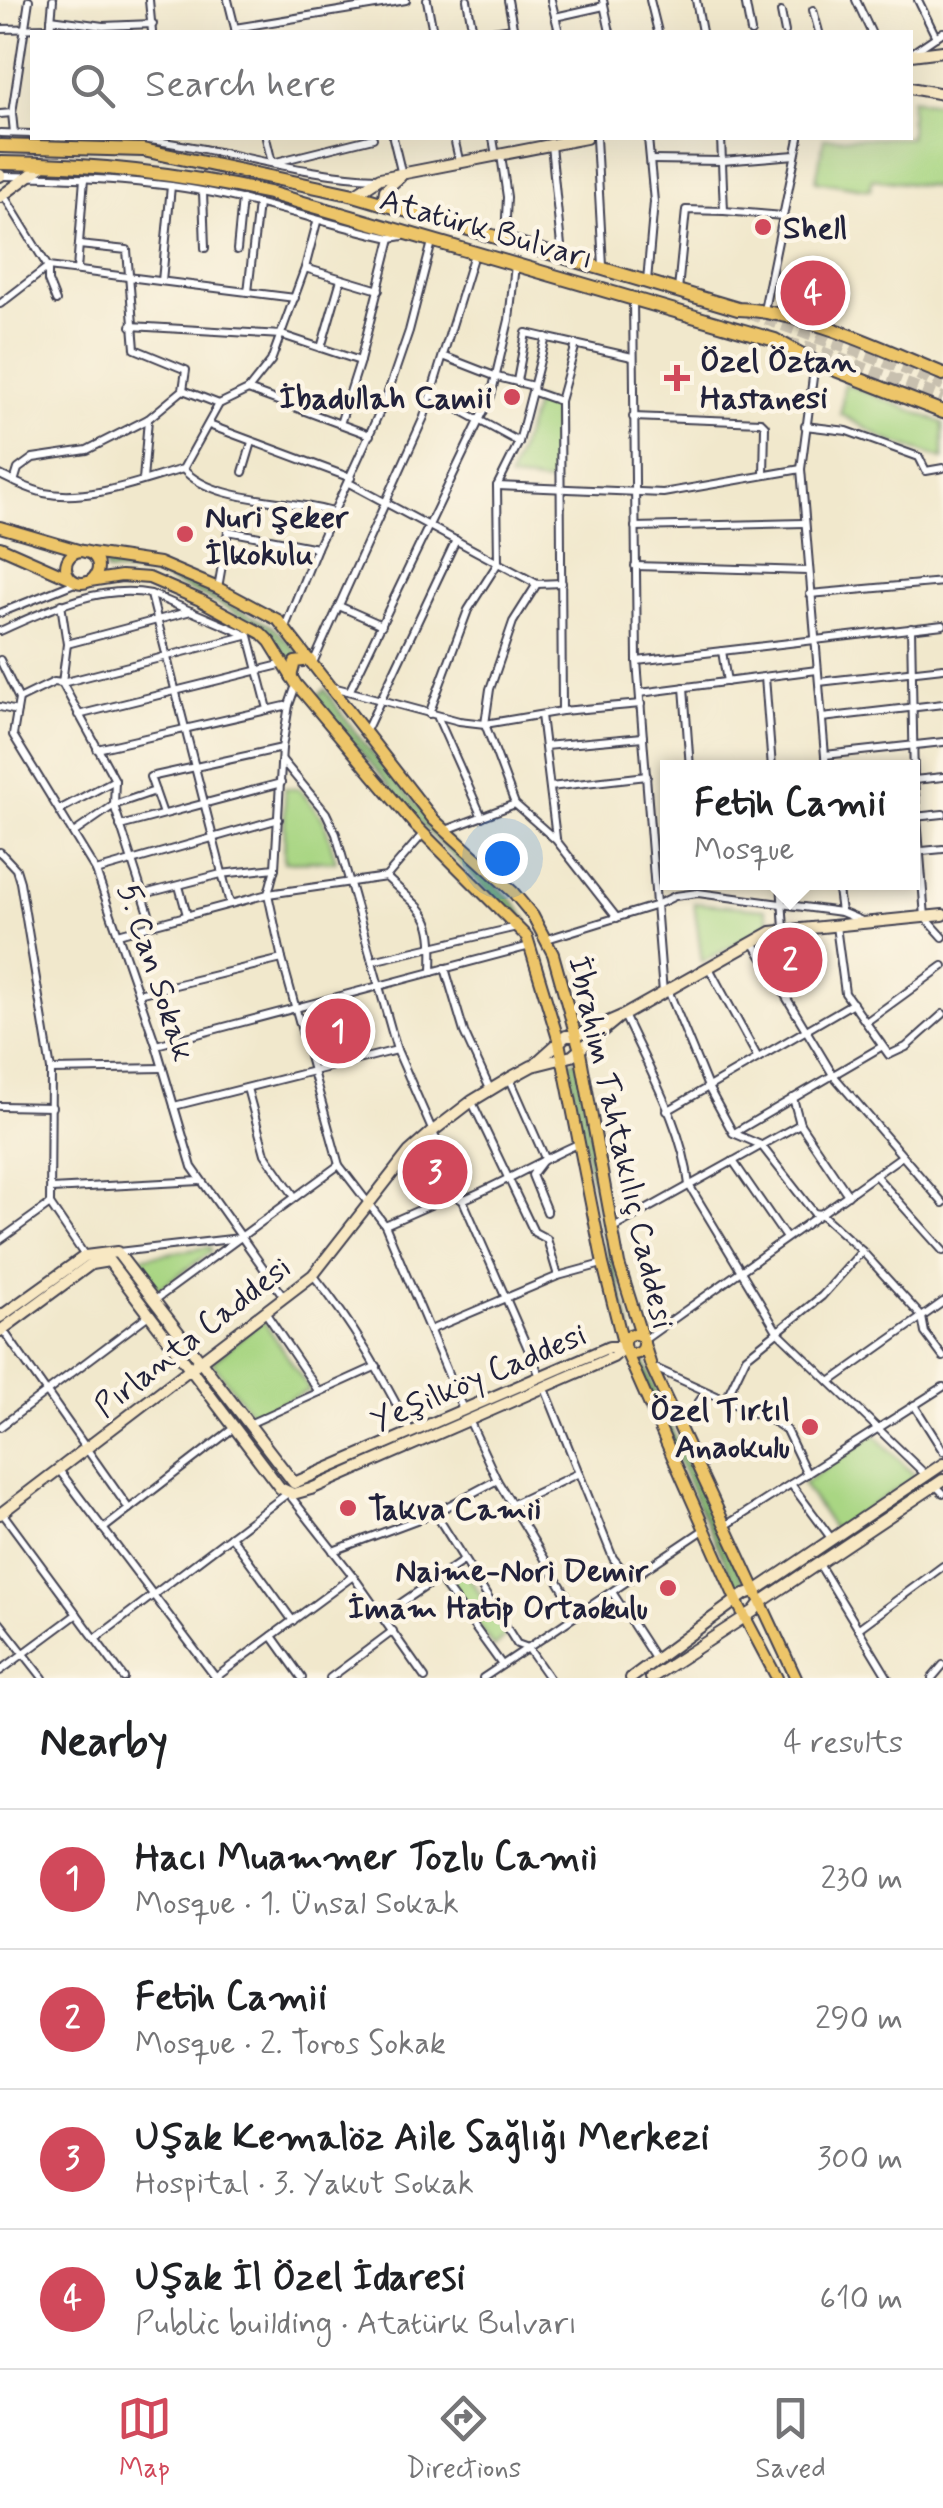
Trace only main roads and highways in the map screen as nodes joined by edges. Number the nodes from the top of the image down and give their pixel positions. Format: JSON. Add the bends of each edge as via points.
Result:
{"nodes":[{"id":1,"x":143,"y":142,"type":"edge"},
{"id":2,"x":0,"y":146,"type":"edge"},
{"id":3,"x":0,"y":163,"type":"edge"},
{"id":4,"x":359,"y":191,"type":"junction"},
{"id":5,"x":383,"y":203,"type":"junction"},
{"id":6,"x":358,"y":221,"type":"junction"},
{"id":7,"x":943,"y":374,"type":"edge"},
{"id":8,"x":943,"y":412,"type":"edge"},
{"id":9,"x":0,"y":527,"type":"edge"},
{"id":10,"x":0,"y":547,"type":"edge"},
{"id":11,"x":86,"y":552,"type":"junction"},
{"id":12,"x":73,"y":580,"type":"junction"},
{"id":13,"x":90,"y":581,"type":"junction"},
{"id":14,"x":312,"y":662,"type":"junction"},
{"id":15,"x":321,"y":675,"type":"junction"},
{"id":16,"x":296,"y":684,"type":"junction"},
{"id":17,"x":547,"y":939,"type":"junction"},
{"id":18,"x":531,"y":946,"type":"junction"},
{"id":19,"x":643,"y":1341,"type":"junction"},
{"id":20,"x":624,"y":1347,"type":"junction"},
{"id":21,"x":777,"y":1678,"type":"edge"},
{"id":22,"x":796,"y":1678,"type":"edge"}],
"edges":[{"from":1,"to":2,"type":"highway","name":"Atatürk Bulvarı"},
{"from":1,"to":4,"type":"highway","name":"Atatürk Bulvarı"},
{"from":3,"to":6,"type":"highway","name":"Atatürk Bulvarı","via":[[184,175]]},
{"from":4,"to":5,"type":"highway","name":"Atatürk Bulvarı"},
{"from":4,"to":6,"type":"highway","via":[[347,209]]},
{"from":5,"to":6,"type":"highway","via":[[374,217]]},
{"from":5,"to":7,"type":"highway","name":"Atatürk Bulvarı","via":[[738,309],[764,310]]},
{"from":6,"to":8,"type":"highway","name":"Atatürk Bulvarı","via":[[774,340]]},
{"from":9,"to":11,"type":"main road","name":"İbrahim Tahtakılıç Caddesi"},
{"from":10,"to":12,"type":"main road"},
{"from":11,"to":12,"type":"main road","via":[[67,561]]},
{"from":11,"to":13,"type":"main road","via":[[97,562]]},
{"from":11,"to":14,"type":"main road","name":"İbrahim Tahtakılıç Caddesi","via":[[159,563],[218,588],[285,627]]},
{"from":12,"to":13,"type":"main road"},
{"from":13,"to":16,"type":"main road","name":"İbrahim Tahtakılıç Caddesi","via":[[149,578],[270,642]]},
{"from":14,"to":15,"type":"main road","name":"İbrahim Tahtakılıç Caddesi"},
{"from":14,"to":16,"type":"main road","via":[[295,662]]},
{"from":15,"to":16,"type":"main road","via":[[318,690]]},
{"from":15,"to":17,"type":"main road","name":"İbrahim Tahtakılıç Caddesi","via":[[434,819],[513,892]]},
{"from":16,"to":18,"type":"main road","name":"İbrahim Tahtakılıç Caddesi","via":[[422,834]]},
{"from":17,"to":18,"type":"main road"},
{"from":17,"to":19,"type":"main road","name":"İbrahim Tahtakılıç Caddesi","via":[[578,1042],[612,1228]]},
{"from":18,"to":20,"type":"main road","name":"İbrahim Tahtakılıç Caddesi","via":[[559,1042]]},
{"from":19,"to":20,"type":"main road","via":[[628,1336]]},
{"from":19,"to":22,"type":"main road","name":"İbrahim Tahtakılıç Caddesi"},
{"from":20,"to":21,"type":"main road","name":"İbrahim Tahtakılıç Caddesi"}]}
